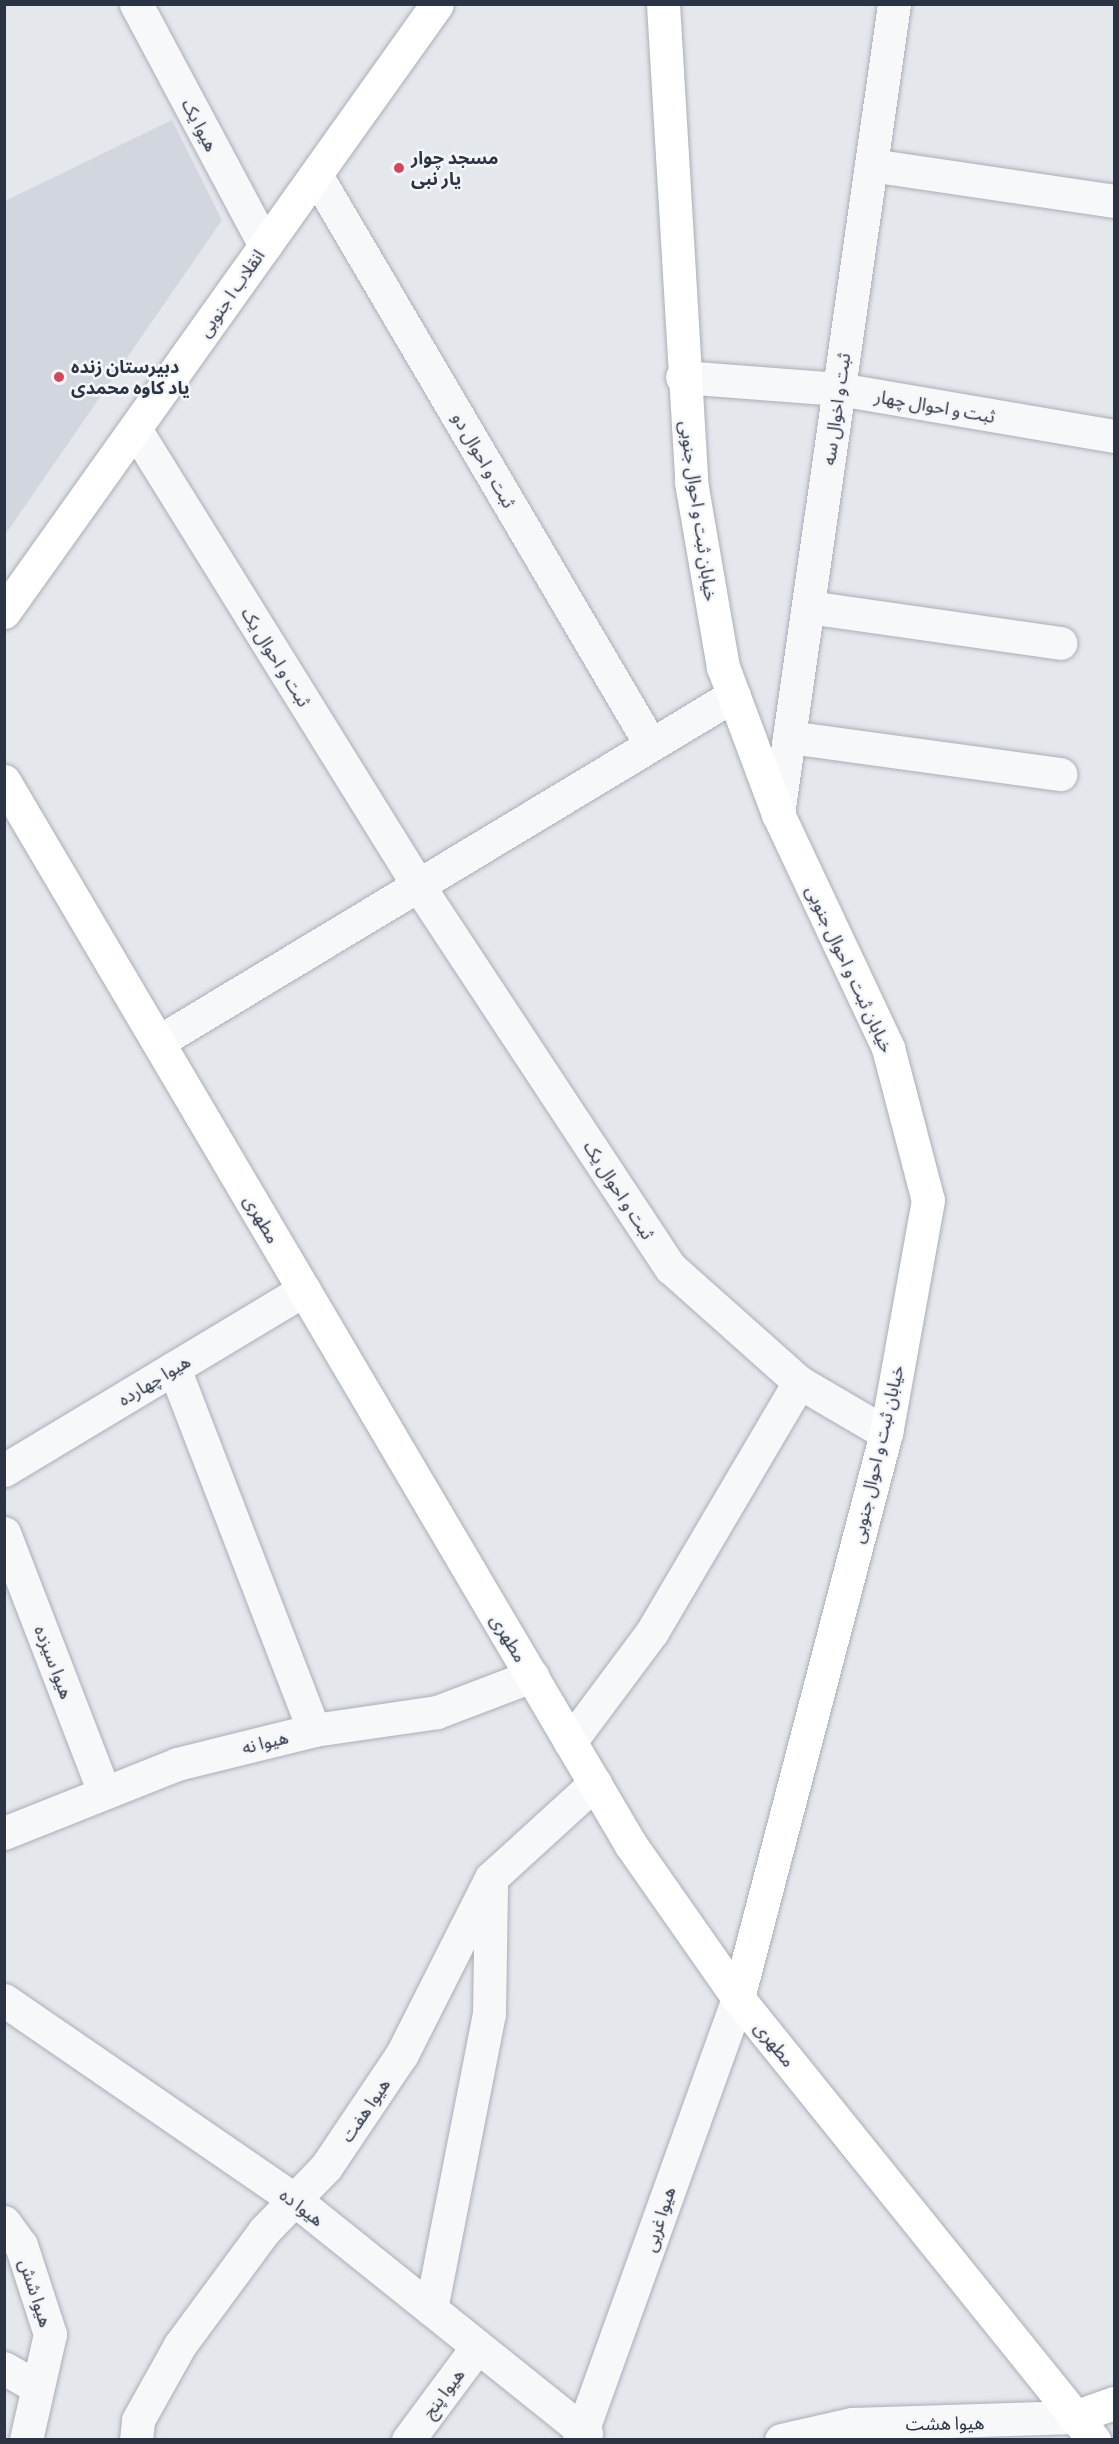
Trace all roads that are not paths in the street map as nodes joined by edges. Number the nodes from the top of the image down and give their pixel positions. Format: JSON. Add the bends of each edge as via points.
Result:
{"nodes":[{"id":1,"x":136,"y":4,"type":"edge"},
{"id":2,"x":437,"y":4,"type":"edge"},
{"id":3,"x":663,"y":4,"type":"edge"},
{"id":4,"x":894,"y":4,"type":"edge"},
{"id":5,"x":871,"y":165,"type":"junction"},
{"id":6,"x":316,"y":175,"type":"junction"},
{"id":7,"x":1114,"y":201,"type":"edge"},
{"id":8,"x":265,"y":246,"type":"junction"},
{"id":9,"x":682,"y":377,"type":"junction"},
{"id":10,"x":839,"y":389,"type":"junction"},
{"id":11,"x":135,"y":429,"type":"junction"},
{"id":12,"x":1114,"y":436,"type":"edge"},
{"id":13,"x":808,"y":607,"type":"junction"},
{"id":14,"x":4,"y":612,"type":"edge"},
{"id":15,"x":1060,"y":643,"type":"dead end"},
{"id":16,"x":734,"y":695,"type":"junction"},
{"id":17,"x":789,"y":738,"type":"junction"},
{"id":18,"x":651,"y":745,"type":"junction"},
{"id":19,"x":1060,"y":774,"type":"dead end"},
{"id":20,"x":4,"y":781,"type":"edge"},
{"id":21,"x":778,"y":814,"type":"junction"},
{"id":22,"x":418,"y":885,"type":"junction"},
{"id":23,"x":158,"y":1042,"type":"junction"},
{"id":24,"x":304,"y":1290,"type":"junction"},
{"id":25,"x":174,"y":1368,"type":"junction"},
{"id":26,"x":799,"y":1382,"type":"junction"},
{"id":27,"x":886,"y":1433,"type":"junction"},
{"id":28,"x":4,"y":1470,"type":"edge"},
{"id":29,"x":4,"y":1533,"type":"edge"},
{"id":30,"x":532,"y":1676,"type":"junction"},
{"id":31,"x":314,"y":1730,"type":"junction"},
{"id":32,"x":570,"y":1742,"type":"junction"},
{"id":33,"x":595,"y":1783,"type":"junction"},
{"id":34,"x":104,"y":1792,"type":"junction"},
{"id":35,"x":4,"y":1833,"type":"edge"},
{"id":36,"x":491,"y":1878,"type":"junction"},
{"id":37,"x":738,"y":1998,"type":"junction"},
{"id":38,"x":4,"y":2000,"type":"edge"},
{"id":39,"x":295,"y":2200,"type":"junction"},
{"id":40,"x":10,"y":2246,"type":"edge"},
{"id":41,"x":431,"y":2309,"type":"junction"},
{"id":42,"x":477,"y":2347,"type":"junction"},
{"id":43,"x":4,"y":2368,"type":"edge"},
{"id":44,"x":37,"y":2387,"type":"junction"},
{"id":45,"x":1114,"y":2403,"type":"edge"},
{"id":46,"x":1084,"y":2428,"type":"edge"},
{"id":47,"x":583,"y":2436,"type":"edge"},
{"id":48,"x":26,"y":2439,"type":"edge"},
{"id":49,"x":136,"y":2439,"type":"edge"},
{"id":50,"x":408,"y":2439,"type":"edge"},
{"id":51,"x":781,"y":2439,"type":"edge"}],
"edges":[{"from":1,"to":8,"type":"street","name":"هیوا یک"},
{"from":2,"to":6,"type":"main road","name":"انقلاب ا جنوبی"},
{"from":3,"to":9,"type":"main road","name":"خیابان ثبت و احوال جنوبی"},
{"from":4,"to":5,"type":"street","name":"ثبت و اخوال سه"},
{"from":5,"to":7,"type":"street"},
{"from":5,"to":10,"type":"street","name":"ثبت و اخوال سه"},
{"from":6,"to":8,"type":"main road","name":"انقلاب ا جنوبی"},
{"from":6,"to":18,"type":"street","name":"ثبت و احوال دو"},
{"from":8,"to":11,"type":"main road","name":"انقلاب ا جنوبی"},
{"from":9,"to":10,"type":"street","name":"ثبت و احوال چهار"},
{"from":9,"to":16,"type":"main road","name":"خیابان ثبت و احوال جنوبی","via":[[691,482],[723,667]]},
{"from":10,"to":12,"type":"street","name":"ثبت و احوال چهار"},
{"from":10,"to":13,"type":"street","name":"ثبت و اخوال سه"},
{"from":11,"to":14,"type":"main road","name":"انقلاب ا جنوبی"},
{"from":11,"to":22,"type":"street","name":"ثبت و احوال یک"},
{"from":13,"to":15,"type":"street"},
{"from":13,"to":17,"type":"street","name":"ثبت و اخوال سه"},
{"from":16,"to":18,"type":"street"},
{"from":16,"to":21,"type":"main road","name":"خیابان ثبت و احوال جنوبی"},
{"from":17,"to":19,"type":"street"},
{"from":17,"to":21,"type":"street","name":"ثبت و اخوال سه"},
{"from":18,"to":22,"type":"street"},
{"from":20,"to":23,"type":"main road","name":"مطهری"},
{"from":21,"to":27,"type":"main road","name":"خیابان ثبت و احوال جنوبی","via":[[888,1048],[928,1200]]},
{"from":22,"to":23,"type":"street"},
{"from":22,"to":26,"type":"street","name":"ثبت و احوال یک","via":[[671,1268]]},
{"from":23,"to":24,"type":"main road","name":"مطهری"},
{"from":24,"to":25,"type":"street","name":"هیوا چهارده"},
{"from":24,"to":30,"type":"main road","name":"مطهری"},
{"from":25,"to":28,"type":"street","name":"هیوا چهارده"},
{"from":25,"to":31,"type":"street"},
{"from":26,"to":27,"type":"street","name":"ثبت و احوال یک"},
{"from":26,"to":32,"type":"street","via":[[652,1632]]},
{"from":27,"to":37,"type":"main road","name":"خیابان ثبت و احوال جنوبی"},
{"from":29,"to":34,"type":"street","name":"هیوا سیزده"},
{"from":30,"to":31,"type":"street","name":"هیوا نه","via":[[437,1712]]},
{"from":30,"to":32,"type":"main road","name":"مطهری"},
{"from":31,"to":34,"type":"street","name":"هیوا نه","via":[[177,1764]]},
{"from":32,"to":33,"type":"main road","name":"مطهری"},
{"from":33,"to":36,"type":"street","name":"هیوا هفت"},
{"from":33,"to":37,"type":"main road","name":"مطهری","via":[[631,1845]]},
{"from":34,"to":35,"type":"street","name":"هیوا نه"},
{"from":36,"to":39,"type":"street","name":"هیوا هفت","via":[[402,2054],[326,2168]]},
{"from":36,"to":41,"type":"street","via":[[489,2014]]},
{"from":37,"to":46,"type":"main road","name":"مطهری"},
{"from":37,"to":47,"type":"street","name":"هیوا غربی"},
{"from":38,"to":39,"type":"street","name":"هیوا ده"},
{"from":39,"to":41,"type":"street","name":"هیوا ده"},
{"from":39,"to":49,"type":"street","name":"هیوا هفت","via":[[264,2231],[180,2345],[138,2420]]},
{"from":40,"to":44,"type":"street","name":"هیوا شش","via":[[50,2334]]},
{"from":41,"to":42,"type":"street","name":"هیوا ده"},
{"from":42,"to":47,"type":"street","name":"هیوا ده"},
{"from":42,"to":50,"type":"street","name":"هیوا پنج"},
{"from":43,"to":44,"type":"street"},
{"from":44,"to":48,"type":"street","name":"هیوا شش"},
{"from":45,"to":46,"type":"main road"},
{"from":46,"to":51,"type":"street","name":"هیوا هشت","via":[[852,2424]]}]}
